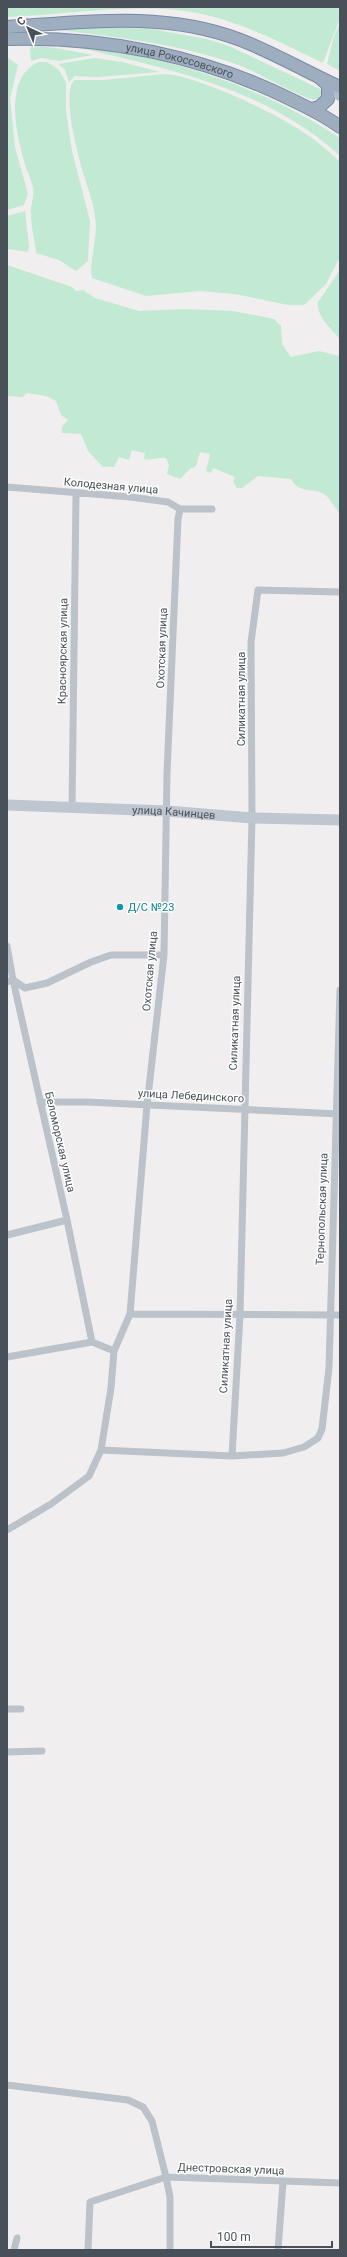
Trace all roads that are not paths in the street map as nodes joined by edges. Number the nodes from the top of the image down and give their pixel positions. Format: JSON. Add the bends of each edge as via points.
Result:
{"nodes":[{"id":1,"x":7,"y":27,"type":"edge"},
{"id":2,"x":7,"y":39,"type":"edge"},
{"id":3,"x":329,"y":83,"type":"edge"},
{"id":4,"x":340,"y":95,"type":"edge"},
{"id":5,"x":311,"y":109,"type":"junction"},
{"id":6,"x":340,"y":127,"type":"edge"},
{"id":7,"x":7,"y":487,"type":"edge"},
{"id":8,"x":76,"y":494,"type":"junction"},
{"id":9,"x":180,"y":509,"type":"junction"},
{"id":10,"x":212,"y":509,"type":"dead end"},
{"id":11,"x":340,"y":592,"type":"edge"},
{"id":12,"x":7,"y":805,"type":"edge"},
{"id":13,"x":72,"y":809,"type":"junction"},
{"id":14,"x":167,"y":811,"type":"junction"},
{"id":15,"x":252,"y":818,"type":"junction"},
{"id":16,"x":340,"y":820,"type":"edge"},
{"id":17,"x":7,"y":946,"type":"edge"},
{"id":18,"x":164,"y":955,"type":"junction"},
{"id":19,"x":10,"y":981,"type":"edge"},
{"id":20,"x":340,"y":990,"type":"edge"},
{"id":21,"x":40,"y":1102,"type":"junction"},
{"id":22,"x":147,"y":1105,"type":"junction"},
{"id":23,"x":244,"y":1110,"type":"junction"},
{"id":24,"x":338,"y":1114,"type":"edge"},
{"id":25,"x":67,"y":1220,"type":"junction"},
{"id":26,"x":7,"y":1235,"type":"edge"},
{"id":27,"x":130,"y":1314,"type":"junction"},
{"id":28,"x":240,"y":1315,"type":"junction"},
{"id":29,"x":330,"y":1315,"type":"junction"},
{"id":30,"x":340,"y":1315,"type":"edge"},
{"id":31,"x":92,"y":1342,"type":"junction"},
{"id":32,"x":114,"y":1351,"type":"junction"},
{"id":33,"x":7,"y":1358,"type":"edge"},
{"id":34,"x":101,"y":1450,"type":"junction"},
{"id":35,"x":232,"y":1456,"type":"junction"},
{"id":36,"x":7,"y":1530,"type":"edge"},
{"id":37,"x":7,"y":1709,"type":"edge"},
{"id":38,"x":22,"y":1710,"type":"dead end"},
{"id":39,"x":42,"y":1751,"type":"dead end"},
{"id":40,"x":7,"y":1752,"type":"edge"},
{"id":41,"x":7,"y":2085,"type":"edge"},
{"id":42,"x":166,"y":2177,"type":"junction"},
{"id":43,"x":282,"y":2182,"type":"junction"},
{"id":44,"x":340,"y":2182,"type":"edge"},
{"id":45,"x":17,"y":2238,"type":"dead end"},
{"id":46,"x":14,"y":2250,"type":"edge"},
{"id":47,"x":88,"y":2250,"type":"edge"},
{"id":48,"x":170,"y":2250,"type":"edge"},
{"id":49,"x":278,"y":2250,"type":"edge"}],
"edges":[{"from":1,"to":3,"type":"highway","via":[[140,20],[190,25],[238,39]]},
{"from":2,"to":5,"type":"highway","name":"улица Рокоссовского","via":[[83,41],[193,61],[254,82]]},
{"from":3,"to":4,"type":"main road"},
{"from":3,"to":5,"type":"highway","via":[[328,99]]},
{"from":5,"to":6,"type":"highway","name":"улица Рокоссовского"},
{"from":7,"to":8,"type":"street","name":"Колодезная улица"},
{"from":8,"to":9,"type":"street","name":"Колодезная улица","via":[[168,502]]},
{"from":8,"to":13,"type":"street","name":"Красноярская улица"},
{"from":9,"to":10,"type":"street","name":"Колодезная улица"},
{"from":9,"to":14,"type":"street","name":"Охотская улица"},
{"from":11,"to":15,"type":"street","name":"Силикатная улица","via":[[258,590],[252,642]]},
{"from":12,"to":13,"type":"main road","name":"улица Качинцев"},
{"from":13,"to":14,"type":"main road","name":"улица Качинцев"},
{"from":14,"to":15,"type":"main road","name":"улица Качинцев"},
{"from":14,"to":18,"type":"street","name":"Охотская улица"},
{"from":15,"to":16,"type":"main road","name":"улица Качинцев"},
{"from":15,"to":23,"type":"street","name":"Силикатная улица"},
{"from":17,"to":19,"type":"street","name":"Беломорская улица"},
{"from":18,"to":19,"type":"street","via":[[111,955],[47,983],[25,988]]},
{"from":18,"to":22,"type":"street","name":"Охотская улица"},
{"from":19,"to":21,"type":"street","name":"Беломорская улица"},
{"from":20,"to":24,"type":"street","name":"Тернопольская улица"},
{"from":21,"to":22,"type":"street","name":"улица Лебединского"},
{"from":21,"to":25,"type":"street","name":"Беломорская улица"},
{"from":22,"to":23,"type":"street","name":"улица Лебединского"},
{"from":22,"to":27,"type":"street","name":"Охотская улица"},
{"from":23,"to":24,"type":"street","name":"улица Лебединского"},
{"from":23,"to":28,"type":"street","name":"Силикатная улица"},
{"from":24,"to":29,"type":"street","name":"Тернопольская улица"},
{"from":25,"to":26,"type":"street"},
{"from":25,"to":31,"type":"street","name":"Беломорская улица"},
{"from":27,"to":28,"type":"street"},
{"from":27,"to":32,"type":"street","name":"Охотская улица"},
{"from":28,"to":29,"type":"street"},
{"from":28,"to":35,"type":"street","name":"Силикатная улица"},
{"from":29,"to":30,"type":"street"},
{"from":29,"to":35,"type":"street","name":"Тернопольская улица","via":[[329,1368],[322,1429],[318,1438],[304,1447],[283,1453]]},
{"from":31,"to":32,"type":"street"},
{"from":31,"to":33,"type":"street"},
{"from":32,"to":34,"type":"street","name":"Охотская улица"},
{"from":34,"to":35,"type":"street"},
{"from":34,"to":36,"type":"street","name":"Охотская улица","via":[[90,1476]]},
{"from":37,"to":38,"type":"street"},
{"from":39,"to":40,"type":"street"},
{"from":41,"to":42,"type":"street","name":"Днестровская улица","via":[[128,2100],[143,2107],[152,2121]]},
{"from":42,"to":43,"type":"street","name":"Днестровская улица"},
{"from":42,"to":47,"type":"street","via":[[90,2202]]},
{"from":42,"to":48,"type":"street","via":[[170,2197]]},
{"from":43,"to":44,"type":"street","name":"Днестровская улица"},
{"from":43,"to":49,"type":"street"},
{"from":45,"to":46,"type":"street"}]}
